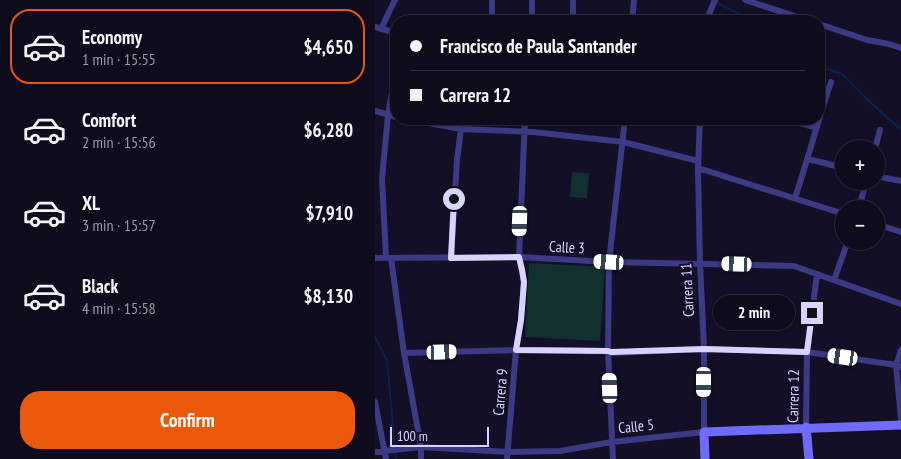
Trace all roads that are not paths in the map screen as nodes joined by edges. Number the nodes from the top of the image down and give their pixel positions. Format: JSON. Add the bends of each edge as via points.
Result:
{"nodes":[{"id":1,"x":395,"y":0,"type":"edge"},
{"id":2,"x":492,"y":0,"type":"edge"},
{"id":3,"x":532,"y":0,"type":"edge"},
{"id":4,"x":573,"y":0,"type":"edge"},
{"id":5,"x":634,"y":0,"type":"edge"},
{"id":6,"x":715,"y":0,"type":"edge"},
{"id":7,"x":745,"y":0,"type":"edge"},
{"id":8,"x":492,"y":15,"type":"edge"},
{"id":9,"x":532,"y":15,"type":"edge"},
{"id":10,"x":573,"y":15,"type":"edge"},
{"id":11,"x":633,"y":15,"type":"edge"},
{"id":12,"x":709,"y":15,"type":"edge"},
{"id":13,"x":791,"y":15,"type":"edge"},
{"id":14,"x":825,"y":26,"type":"edge"},
{"id":15,"x":378,"y":28,"type":"edge"},
{"id":16,"x":901,"y":48,"type":"edge"},
{"id":17,"x":831,"y":82,"type":"dead end"},
{"id":18,"x":827,"y":95,"type":"joint"},
{"id":19,"x":390,"y":100,"type":"edge"},
{"id":20,"x":825,"y":101,"type":"edge"},
{"id":21,"x":375,"y":111,"type":"edge"},
{"id":22,"x":387,"y":115,"type":"junction"},
{"id":23,"x":390,"y":116,"type":"edge"},
{"id":24,"x":439,"y":125,"type":"edge"},
{"id":25,"x":525,"y":125,"type":"edge"},
{"id":26,"x":624,"y":125,"type":"edge"},
{"id":27,"x":700,"y":125,"type":"edge"},
{"id":28,"x":806,"y":125,"type":"edge"},
{"id":29,"x":817,"y":125,"type":"edge"},
{"id":30,"x":816,"y":128,"type":"junction"},
{"id":31,"x":461,"y":129,"type":"junction"},
{"id":32,"x":880,"y":130,"type":"dead end"},
{"id":33,"x":524,"y":132,"type":"junction"},
{"id":34,"x":877,"y":140,"type":"edge"},
{"id":35,"x":623,"y":142,"type":"junction"},
{"id":36,"x":808,"y":159,"type":"junction"},
{"id":37,"x":698,"y":164,"type":"junction"},
{"id":38,"x":835,"y":166,"type":"edge"},
{"id":39,"x":375,"y":174,"type":"edge"},
{"id":40,"x":885,"y":178,"type":"edge"},
{"id":41,"x":382,"y":179,"type":"junction"},
{"id":42,"x":901,"y":181,"type":"edge"},
{"id":43,"x":795,"y":198,"type":"junction"},
{"id":44,"x":835,"y":211,"type":"edge"},
{"id":45,"x":885,"y":227,"type":"edge"},
{"id":46,"x":901,"y":232,"type":"edge"},
{"id":47,"x":845,"y":250,"type":"edge"},
{"id":48,"x":519,"y":257,"type":"junction"},
{"id":49,"x":375,"y":258,"type":"edge"},
{"id":50,"x":389,"y":258,"type":"junction"},
{"id":51,"x":451,"y":258,"type":"junction"},
{"id":52,"x":609,"y":262,"type":"junction"},
{"id":53,"x":700,"y":263,"type":"junction"},
{"id":54,"x":817,"y":274,"type":"junction"},
{"id":55,"x":834,"y":280,"type":"junction"},
{"id":56,"x":901,"y":304,"type":"edge"},
{"id":57,"x":704,"y":349,"type":"junction"},
{"id":58,"x":516,"y":350,"type":"junction"},
{"id":59,"x":901,"y":350,"type":"edge"},
{"id":60,"x":608,"y":351,"type":"junction"},
{"id":61,"x":807,"y":352,"type":"junction"},
{"id":62,"x":405,"y":353,"type":"junction"},
{"id":63,"x":898,"y":366,"type":"edge"},
{"id":64,"x":375,"y":402,"type":"edge"},
{"id":65,"x":901,"y":419,"type":"edge"},
{"id":66,"x":901,"y":425,"type":"edge"},
{"id":67,"x":806,"y":427,"type":"junction"},
{"id":68,"x":704,"y":432,"type":"junction"},
{"id":69,"x":612,"y":442,"type":"junction"},
{"id":70,"x":419,"y":448,"type":"junction"},
{"id":71,"x":387,"y":451,"type":"junction"},
{"id":72,"x":375,"y":452,"type":"edge"},
{"id":73,"x":507,"y":455,"type":"edge"},
{"id":74,"x":386,"y":459,"type":"edge"},
{"id":75,"x":421,"y":459,"type":"edge"},
{"id":76,"x":613,"y":459,"type":"edge"},
{"id":77,"x":705,"y":459,"type":"edge"},
{"id":78,"x":809,"y":459,"type":"edge"}],
"edges":[{"from":1,"to":15,"type":"street"},
{"from":2,"to":8,"type":"street"},
{"from":3,"to":9,"type":"street"},
{"from":4,"to":10,"type":"street"},
{"from":5,"to":11,"type":"street"},
{"from":6,"to":12,"type":"street"},
{"from":7,"to":13,"type":"street"},
{"from":14,"to":16,"type":"street"},
{"from":17,"to":18,"type":"street"},
{"from":18,"to":20,"type":"street"},
{"from":19,"to":22,"type":"street"},
{"from":21,"to":22,"type":"street"},
{"from":22,"to":23,"type":"street"},
{"from":22,"to":41,"type":"street"},
{"from":24,"to":31,"type":"street"},
{"from":25,"to":33,"type":"street","name":"Carrera 9"},
{"from":26,"to":35,"type":"street"},
{"from":27,"to":37,"type":"street","name":"Carrera 11"},
{"from":28,"to":30,"type":"street"},
{"from":29,"to":30,"type":"street"},
{"from":30,"to":36,"type":"street"},
{"from":31,"to":33,"type":"street"},
{"from":31,"to":51,"type":"street"},
{"from":32,"to":34,"type":"street"},
{"from":33,"to":35,"type":"street"},
{"from":33,"to":48,"type":"street","name":"Carrera 9"},
{"from":35,"to":37,"type":"street"},
{"from":35,"to":52,"type":"street"},
{"from":36,"to":38,"type":"street"},
{"from":36,"to":43,"type":"street"},
{"from":37,"to":43,"type":"street"},
{"from":37,"to":53,"type":"street","name":"Carrera 11"},
{"from":39,"to":41,"type":"street"},
{"from":40,"to":42,"type":"street"},
{"from":41,"to":50,"type":"street"},
{"from":43,"to":44,"type":"street"},
{"from":45,"to":46,"type":"street"},
{"from":47,"to":55,"type":"street"},
{"from":48,"to":51,"type":"street","name":"Calle 3"},
{"from":48,"to":52,"type":"street","name":"Calle 3"},
{"from":48,"to":58,"type":"street","name":"Carrera 9","via":[[524,282]]},
{"from":49,"to":50,"type":"street","name":"Calle 3"},
{"from":50,"to":51,"type":"street","name":"Calle 3"},
{"from":50,"to":62,"type":"street"},
{"from":52,"to":53,"type":"street","name":"Calle 3"},
{"from":52,"to":60,"type":"street"},
{"from":53,"to":54,"type":"street","name":"Calle 3","via":[[794,266]]},
{"from":53,"to":57,"type":"street","name":"Carrera 11"},
{"from":54,"to":55,"type":"street","name":"Calle 3"},
{"from":54,"to":61,"type":"street","name":"Carrera 12"},
{"from":55,"to":56,"type":"street","name":"Calle 3"},
{"from":57,"to":60,"type":"street"},
{"from":57,"to":61,"type":"street"},
{"from":57,"to":68,"type":"street","name":"Carrera 11"},
{"from":58,"to":60,"type":"street"},
{"from":58,"to":62,"type":"street"},
{"from":58,"to":73,"type":"street","name":"Carrera 9"},
{"from":59,"to":63,"type":"street"},
{"from":60,"to":69,"type":"street"},
{"from":61,"to":63,"type":"street"},
{"from":61,"to":67,"type":"street","name":"Carrera 12"},
{"from":62,"to":70,"type":"street"},
{"from":63,"to":65,"type":"street"},
{"from":64,"to":71,"type":"street"},
{"from":66,"to":67,"type":"street","name":"Calle 5"},
{"from":67,"to":68,"type":"street","name":"Calle 5"},
{"from":67,"to":78,"type":"street","name":"Carrera 12"},
{"from":68,"to":69,"type":"street","name":"Calle 5"},
{"from":68,"to":77,"type":"street","name":"Carrera 11"},
{"from":69,"to":73,"type":"street","name":"Calle 5","via":[[560,452]]},
{"from":69,"to":76,"type":"street"},
{"from":70,"to":71,"type":"street","name":"Calle 5"},
{"from":70,"to":73,"type":"street","name":"Calle 5"},
{"from":70,"to":75,"type":"street"},
{"from":71,"to":72,"type":"street","name":"Calle 5"},
{"from":71,"to":74,"type":"street"}]}
